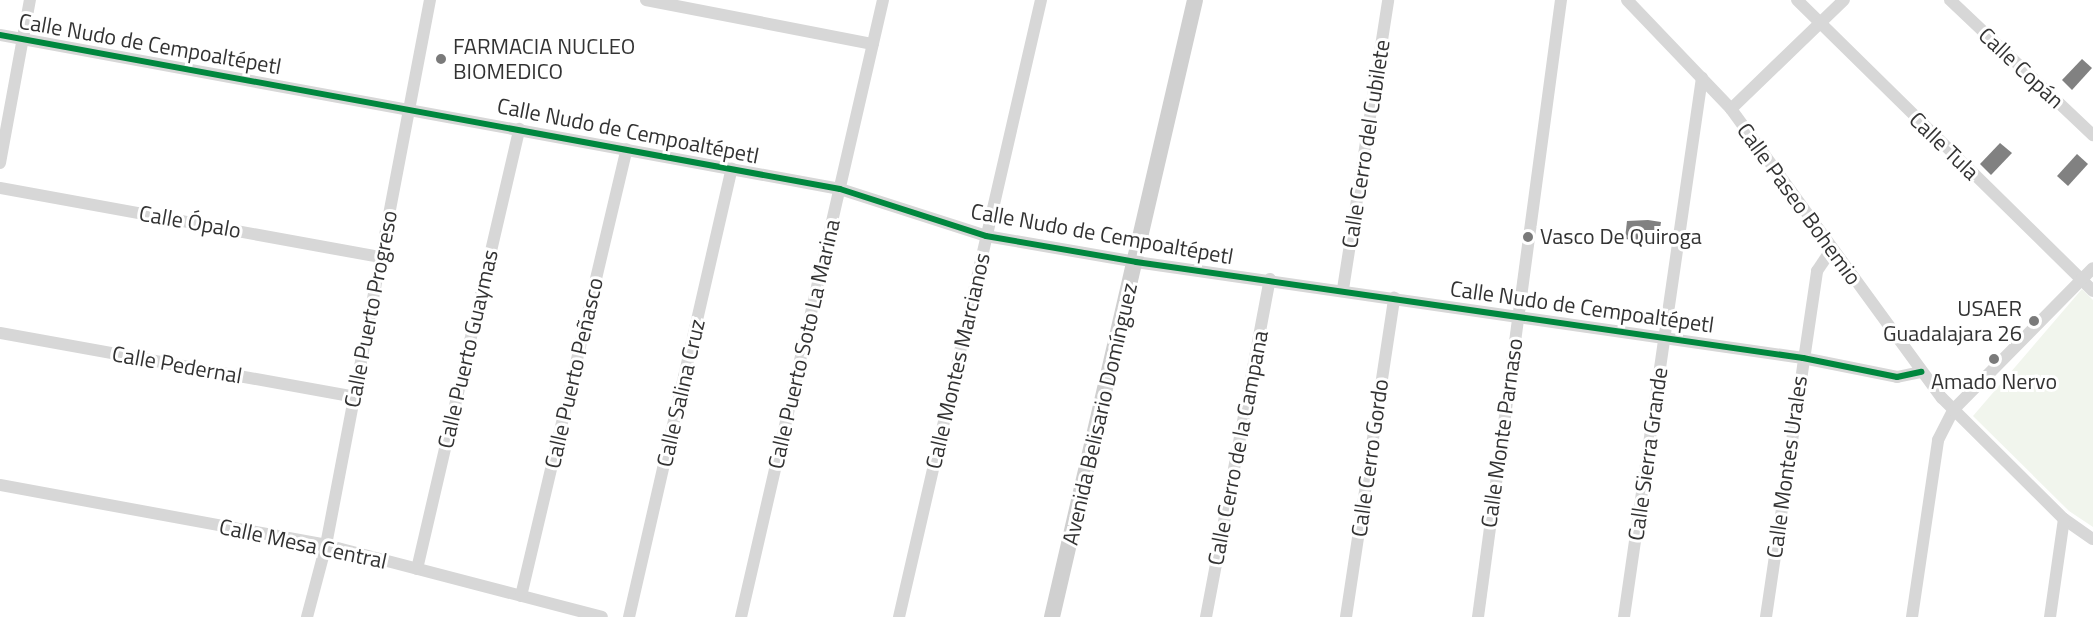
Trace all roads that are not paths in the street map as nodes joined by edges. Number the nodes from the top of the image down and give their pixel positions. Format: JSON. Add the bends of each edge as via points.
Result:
{"nodes":[{"id":1,"x":30,"y":0,"type":"edge"},
{"id":2,"x":430,"y":0,"type":"edge"},
{"id":3,"x":646,"y":0,"type":"edge"},
{"id":4,"x":883,"y":0,"type":"edge"},
{"id":5,"x":1041,"y":0,"type":"edge"},
{"id":6,"x":1195,"y":0,"type":"edge"},
{"id":7,"x":1388,"y":0,"type":"edge"},
{"id":8,"x":1561,"y":0,"type":"edge"},
{"id":9,"x":1627,"y":0,"type":"edge"},
{"id":10,"x":1797,"y":0,"type":"edge"},
{"id":11,"x":1844,"y":0,"type":"edge"},
{"id":12,"x":1950,"y":0,"type":"edge"},
{"id":13,"x":1819,"y":24,"type":"junction"},
{"id":14,"x":0,"y":35,"type":"edge"},
{"id":15,"x":23,"y":39,"type":"junction"},
{"id":16,"x":873,"y":44,"type":"junction"},
{"id":17,"x":1702,"y":78,"type":"junction"},
{"id":18,"x":409,"y":109,"type":"junction"},
{"id":19,"x":1731,"y":109,"type":"junction"},
{"id":20,"x":519,"y":129,"type":"junction"},
{"id":21,"x":2093,"y":135,"type":"edge"},
{"id":22,"x":627,"y":149,"type":"junction"},
{"id":23,"x":0,"y":163,"type":"edge"},
{"id":24,"x":732,"y":169,"type":"junction"},
{"id":25,"x":0,"y":188,"type":"edge"},
{"id":26,"x":840,"y":189,"type":"junction"},
{"id":27,"x":986,"y":236,"type":"junction"},
{"id":28,"x":1831,"y":250,"type":"junction"},
{"id":29,"x":381,"y":257,"type":"junction"},
{"id":30,"x":1137,"y":262,"type":"junction"},
{"id":31,"x":2093,"y":268,"type":"edge"},
{"id":32,"x":1270,"y":279,"type":"junction"},
{"id":33,"x":2082,"y":280,"type":"junction"},
{"id":34,"x":1344,"y":289,"type":"junction"},
{"id":35,"x":2093,"y":291,"type":"edge"},
{"id":36,"x":1394,"y":298,"type":"junction"},
{"id":37,"x":1518,"y":315,"type":"junction"},
{"id":38,"x":0,"y":333,"type":"edge"},
{"id":39,"x":1665,"y":338,"type":"junction"},
{"id":40,"x":1803,"y":358,"type":"junction"},
{"id":41,"x":1921,"y":372,"type":"junction"},
{"id":42,"x":354,"y":397,"type":"junction"},
{"id":43,"x":1953,"y":410,"type":"junction"},
{"id":44,"x":0,"y":485,"type":"edge"},
{"id":45,"x":2064,"y":519,"type":"junction"},
{"id":46,"x":2093,"y":539,"type":"edge"},
{"id":47,"x":326,"y":545,"type":"junction"},
{"id":48,"x":417,"y":569,"type":"junction"},
{"id":49,"x":521,"y":596,"type":"junction"},
{"id":50,"x":307,"y":617,"type":"edge"},
{"id":51,"x":602,"y":617,"type":"edge"},
{"id":52,"x":629,"y":617,"type":"edge"},
{"id":53,"x":741,"y":617,"type":"edge"},
{"id":54,"x":899,"y":617,"type":"edge"},
{"id":55,"x":1052,"y":617,"type":"edge"},
{"id":56,"x":1206,"y":617,"type":"edge"},
{"id":57,"x":1346,"y":617,"type":"edge"},
{"id":58,"x":1478,"y":617,"type":"edge"},
{"id":59,"x":1624,"y":617,"type":"edge"},
{"id":60,"x":1766,"y":617,"type":"edge"},
{"id":61,"x":1912,"y":617,"type":"edge"},
{"id":62,"x":2050,"y":617,"type":"edge"}],
"edges":[{"from":1,"to":15,"type":"street"},
{"from":2,"to":18,"type":"street","name":"Calle Puerto Progreso"},
{"from":3,"to":16,"type":"street"},
{"from":4,"to":16,"type":"street","name":"Calle Puerto Soto La Marina"},
{"from":5,"to":27,"type":"street","name":"Calle Montes Marcianos"},
{"from":6,"to":30,"type":"main road","name":"Avenida Belisario Domínguez"},
{"from":7,"to":34,"type":"street","name":"Calle Cerro del Cubilete"},
{"from":8,"to":37,"type":"street","name":"Calle Monte Parnaso"},
{"from":9,"to":17,"type":"street","name":"Calle Paseo Bohemio"},
{"from":10,"to":13,"type":"street","name":"Calle Tula"},
{"from":11,"to":13,"type":"street"},
{"from":12,"to":21,"type":"street","name":"Calle Copán"},
{"from":13,"to":19,"type":"street"},
{"from":13,"to":33,"type":"street","name":"Calle Tula"},
{"from":14,"to":15,"type":"street","name":"Calle Nudo de Cempoaltépetl"},
{"from":15,"to":18,"type":"street","name":"Calle Nudo de Cempoaltépetl"},
{"from":15,"to":23,"type":"street"},
{"from":16,"to":26,"type":"street","name":"Calle Puerto Soto La Marina"},
{"from":17,"to":19,"type":"street","name":"Calle Paseo Bohemio"},
{"from":17,"to":39,"type":"street","name":"Calle Sierra Grande"},
{"from":18,"to":20,"type":"street","name":"Calle Nudo de Cempoaltépetl"},
{"from":18,"to":29,"type":"street","name":"Calle Puerto Progreso"},
{"from":19,"to":28,"type":"street","name":"Calle Paseo Bohemio"},
{"from":20,"to":22,"type":"street","name":"Calle Nudo de Cempoaltépetl"},
{"from":20,"to":48,"type":"street","name":"Calle Puerto Guaymas"},
{"from":22,"to":24,"type":"street","name":"Calle Nudo de Cempoaltépetl"},
{"from":22,"to":49,"type":"street","name":"Calle Puerto Peñasco"},
{"from":24,"to":26,"type":"street","name":"Calle Nudo de Cempoaltépetl"},
{"from":24,"to":52,"type":"street","name":"Calle Salina Cruz"},
{"from":25,"to":29,"type":"street","name":"Calle Ópalo"},
{"from":26,"to":27,"type":"street","name":"Calle Nudo de Cempoaltépetl"},
{"from":26,"to":53,"type":"street","name":"Calle Puerto Soto La Marina"},
{"from":27,"to":30,"type":"street","name":"Calle Nudo de Cempoaltépetl"},
{"from":27,"to":54,"type":"street","name":"Calle Montes Marcianos"},
{"from":28,"to":40,"type":"street","name":"Calle Montes Urales","via":[[1817,271]]},
{"from":28,"to":41,"type":"street","name":"Calle Paseo Bohemio"},
{"from":29,"to":42,"type":"street","name":"Calle Puerto Progreso"},
{"from":30,"to":32,"type":"street","name":"Calle Nudo de Cempoaltépetl"},
{"from":30,"to":55,"type":"main road","name":"Avenida Belisario Domínguez"},
{"from":31,"to":33,"type":"street"},
{"from":32,"to":34,"type":"street","name":"Calle Nudo de Cempoaltépetl"},
{"from":32,"to":56,"type":"street","name":"Calle Cerro de la Campana"},
{"from":33,"to":35,"type":"street","name":"Calle Tula"},
{"from":33,"to":43,"type":"street"},
{"from":34,"to":36,"type":"street","name":"Calle Nudo de Cempoaltépetl"},
{"from":36,"to":37,"type":"street","name":"Calle Nudo de Cempoaltépetl"},
{"from":36,"to":57,"type":"street","name":"Calle Cerro Gordo"},
{"from":37,"to":39,"type":"street","name":"Calle Nudo de Cempoaltépetl"},
{"from":37,"to":58,"type":"street","name":"Calle Monte Parnaso"},
{"from":38,"to":42,"type":"street","name":"Calle Pedernal"},
{"from":39,"to":40,"type":"street","name":"Calle Nudo de Cempoaltépetl"},
{"from":39,"to":59,"type":"street","name":"Calle Sierra Grande"},
{"from":40,"to":41,"type":"street","name":"Calle Nudo de Cempoaltépetl","via":[[1897,377]]},
{"from":40,"to":60,"type":"street","name":"Calle Montes Urales"},
{"from":41,"to":43,"type":"street","name":"Calle Paseo Bohemio"},
{"from":42,"to":47,"type":"street","name":"Calle Puerto Progreso"},
{"from":43,"to":45,"type":"street","name":"Calle Paseo Bohemio"},
{"from":43,"to":61,"type":"street","via":[[1938,440]]},
{"from":44,"to":47,"type":"street","name":"Calle Mesa Central"},
{"from":45,"to":46,"type":"street","name":"Calle Paseo Bohemio"},
{"from":45,"to":62,"type":"street"},
{"from":47,"to":48,"type":"street","name":"Calle Mesa Central"},
{"from":47,"to":50,"type":"street","name":"Calle Puerto Progreso"},
{"from":48,"to":49,"type":"street","name":"Calle Mesa Central"},
{"from":49,"to":51,"type":"street","name":"Calle Mesa Central"}]}
